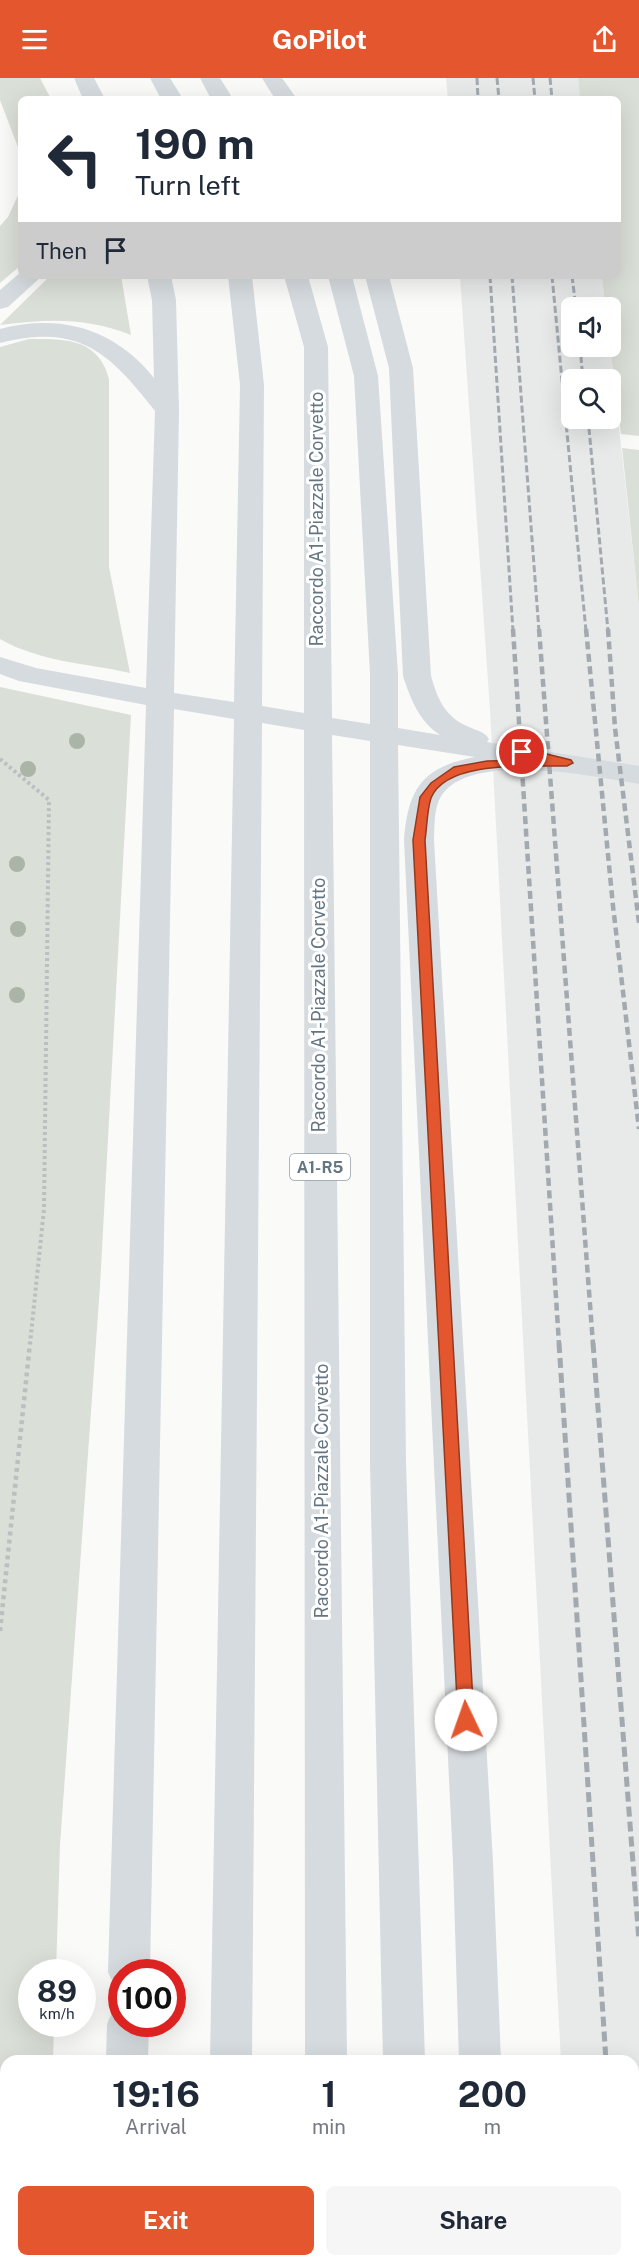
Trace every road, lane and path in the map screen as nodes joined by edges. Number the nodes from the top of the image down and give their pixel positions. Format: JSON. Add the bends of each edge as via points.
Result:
{"nodes":[{"id":1,"x":160,"y":78,"type":"edge"},
{"id":2,"x":210,"y":78,"type":"edge"},
{"id":3,"x":271,"y":78,"type":"edge"},
{"id":4,"x":170,"y":96,"type":"edge"},
{"id":5,"x":220,"y":96,"type":"edge"},
{"id":6,"x":276,"y":96,"type":"edge"},
{"id":7,"x":284,"y":96,"type":"edge"},
{"id":8,"x":27,"y":279,"type":"edge"},
{"id":9,"x":160,"y":279,"type":"edge"},
{"id":10,"x":240,"y":279,"type":"edge"},
{"id":11,"x":297,"y":279,"type":"edge"},
{"id":12,"x":341,"y":279,"type":"edge"},
{"id":13,"x":378,"y":279,"type":"edge"},
{"id":14,"x":0,"y":302,"type":"edge"},
{"id":15,"x":0,"y":336,"type":"edge"},
{"id":16,"x":167,"y":411,"type":"junction"},
{"id":17,"x":0,"y":665,"type":"edge"},
{"id":18,"x":0,"y":759,"type":"edge"},
{"id":19,"x":567,"y":763,"type":"junction"},
{"id":20,"x":639,"y":775,"type":"edge"},
{"id":21,"x":0,"y":1631,"type":"edge"},
{"id":22,"x":129,"y":1959,"type":"edge"},
{"id":23,"x":128,"y":2037,"type":"edge"},
{"id":24,"x":127,"y":2055,"type":"edge"},
{"id":25,"x":231,"y":2055,"type":"edge"},
{"id":26,"x":326,"y":2055,"type":"edge"},
{"id":27,"x":404,"y":2055,"type":"edge"},
{"id":28,"x":480,"y":2055,"type":"edge"}],
"edges":[{"from":1,"to":4,"type":"highway"},
{"from":2,"to":5,"type":"highway"},
{"from":3,"to":6,"type":"highway"},
{"from":3,"to":7,"type":"highway"},
{"from":8,"to":14,"type":"highway"},
{"from":9,"to":16,"type":"highway","via":[[164,300]]},
{"from":10,"to":25,"type":"highway","via":[[252,385]]},
{"from":11,"to":26,"type":"highway","name":"Raccordo A1-Piazzale Corvetto","number":"A1-R5","via":[[316,347]]},
{"from":12,"to":27,"type":"highway","via":[[366,376],[384,674],[388,1463]]},
{"from":13,"to":19,"type":"highway","via":[[401,368],[417,676],[426,705],[450,729]]},
{"from":15,"to":16,"type":"highway","via":[[63,330],[91,337],[114,348]]},
{"from":16,"to":22,"type":"highway"},
{"from":17,"to":19,"type":"highway","via":[[87,687]]},
{"from":18,"to":21,"type":"path","via":[[50,800],[44,1209]]},
{"from":19,"to":20,"type":"highway"},
{"from":19,"to":28,"type":"highway","via":[[487,764],[458,770],[435,785],[426,797],[419,840]]},
{"from":23,"to":24,"type":"highway"}]}
